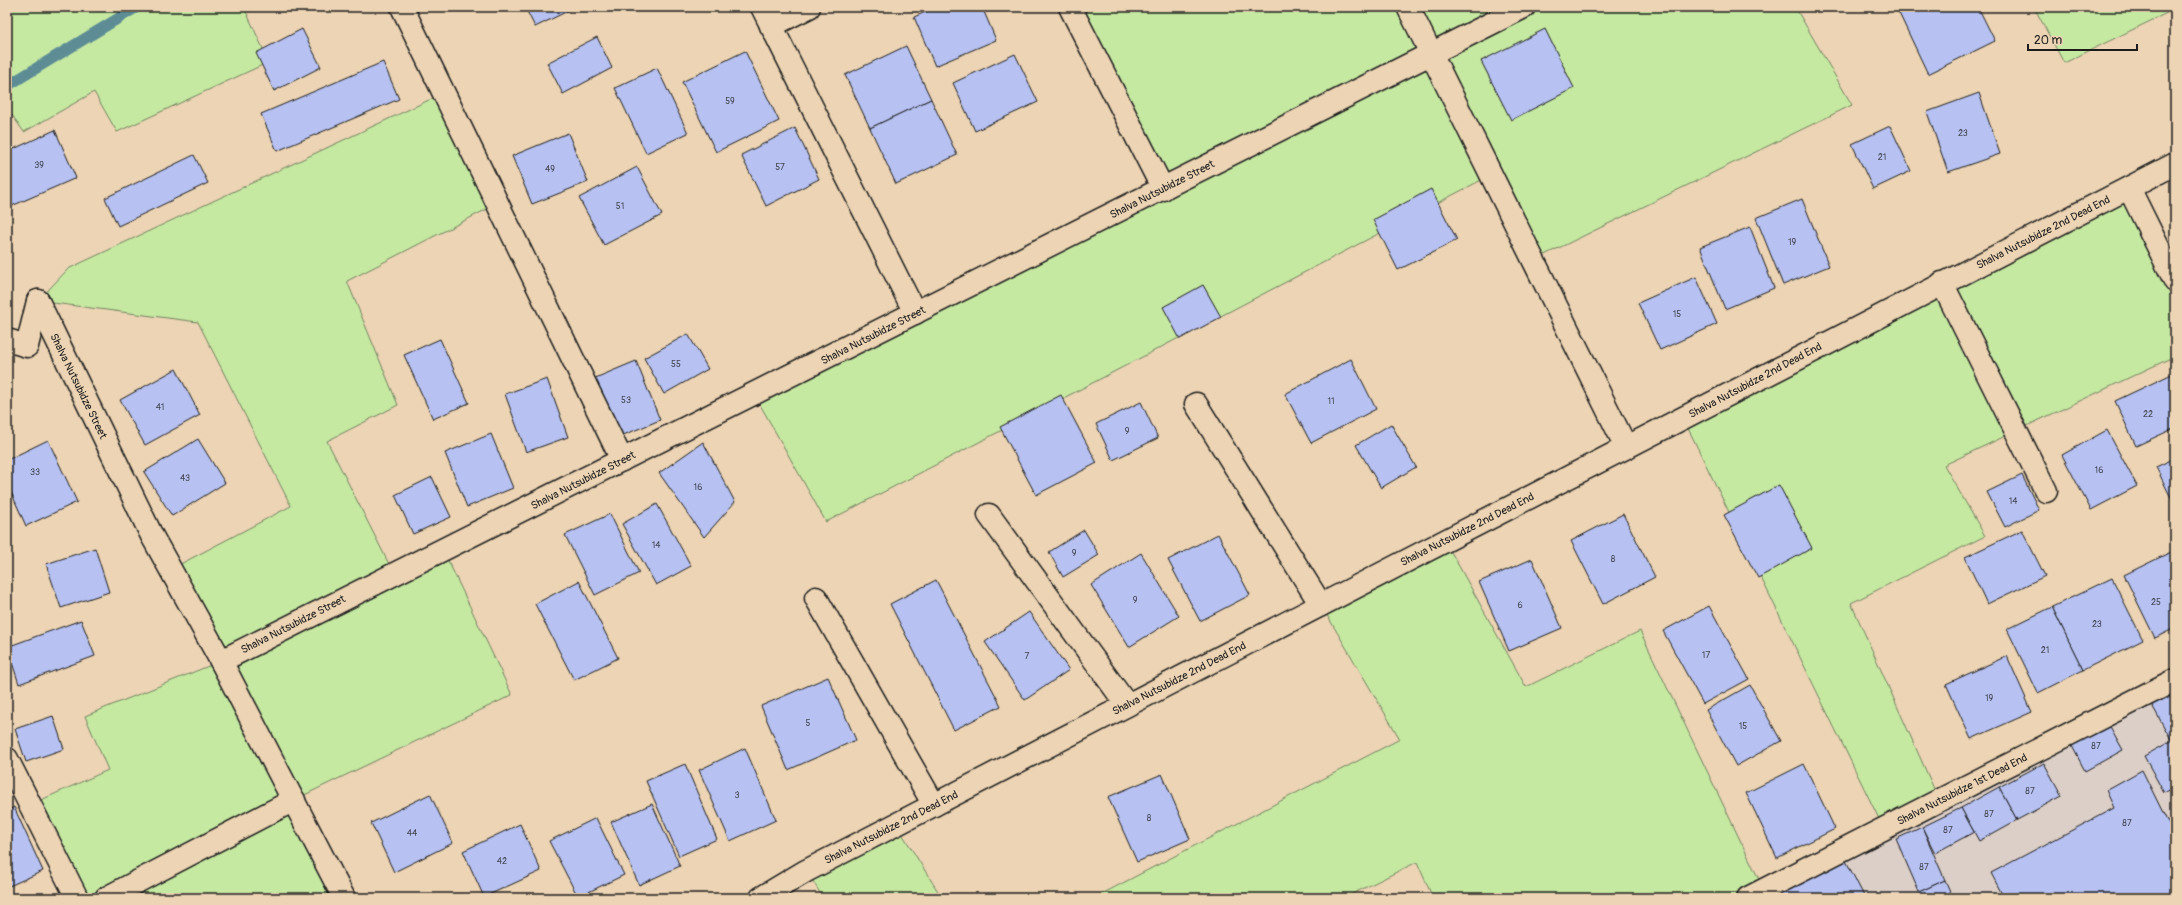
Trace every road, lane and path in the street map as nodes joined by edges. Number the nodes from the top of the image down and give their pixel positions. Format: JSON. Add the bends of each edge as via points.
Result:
{"nodes":[{"id":1,"x":402,"y":7,"type":"edge"},
{"id":2,"x":808,"y":7,"type":"edge"},
{"id":3,"x":1070,"y":7,"type":"edge"},
{"id":4,"x":1408,"y":7,"type":"edge"},
{"id":5,"x":1524,"y":7,"type":"edge"},
{"id":6,"x":767,"y":16,"type":"edge"},
{"id":7,"x":1431,"y":53,"type":"junction"},
{"id":8,"x":2175,"y":164,"type":"edge"},
{"id":9,"x":2129,"y":188,"type":"junction"},
{"id":10,"x":1163,"y":189,"type":"junction"},
{"id":11,"x":2175,"y":281,"type":"edge"},
{"id":12,"x":1942,"y":282,"type":"junction"},
{"id":13,"x":915,"y":313,"type":"junction"},
{"id":14,"x":7,"y":340,"type":"edge"},
{"id":15,"x":1196,"y":404,"type":"dead end"},
{"id":16,"x":1626,"y":447,"type":"junction"},
{"id":17,"x":622,"y":460,"type":"junction"},
{"id":18,"x":2046,"y":491,"type":"dead end"},
{"id":19,"x":989,"y":515,"type":"dead end"},
{"id":20,"x":816,"y":598,"type":"dead end"},
{"id":21,"x":1321,"y":605,"type":"junction"},
{"id":22,"x":221,"y":661,"type":"junction"},
{"id":23,"x":2175,"y":680,"type":"edge"},
{"id":24,"x":1127,"y":705,"type":"junction"},
{"id":25,"x":7,"y":759,"type":"edge"},
{"id":26,"x":294,"y":800,"type":"junction"},
{"id":27,"x":934,"y":805,"type":"junction"},
{"id":28,"x":77,"y":898,"type":"edge"},
{"id":29,"x":106,"y":898,"type":"edge"},
{"id":30,"x":344,"y":898,"type":"edge"},
{"id":31,"x":761,"y":898,"type":"edge"},
{"id":32,"x":1748,"y":898,"type":"edge"}],
"edges":[{"from":1,"to":17,"type":"street"},
{"from":2,"to":6,"type":"street"},
{"from":3,"to":10,"type":"street"},
{"from":4,"to":7,"type":"street"},
{"from":5,"to":7,"type":"street","name":"Shalva Nutsubidze Street"},
{"from":6,"to":13,"type":"street"},
{"from":7,"to":10,"type":"street","name":"Shalva Nutsubidze Street"},
{"from":7,"to":16,"type":"street"},
{"from":8,"to":9,"type":"street","name":"Shalva Nutsubidze 2nd Dead End"},
{"from":9,"to":11,"type":"street"},
{"from":9,"to":12,"type":"street","name":"Shalva Nutsubidze 2nd Dead End"},
{"from":10,"to":13,"type":"street","name":"Shalva Nutsubidze Street"},
{"from":12,"to":16,"type":"street","name":"Shalva Nutsubidze 2nd Dead End"},
{"from":12,"to":18,"type":"street"},
{"from":13,"to":17,"type":"street","name":"Shalva Nutsubidze Street"},
{"from":14,"to":22,"type":"street","name":"Shalva Nutsubidze Street","via":[[27,346],[38,301],[152,536]]},
{"from":15,"to":21,"type":"street"},
{"from":16,"to":21,"type":"street","name":"Shalva Nutsubidze 2nd Dead End"},
{"from":17,"to":22,"type":"street","name":"Shalva Nutsubidze Street"},
{"from":19,"to":24,"type":"street"},
{"from":20,"to":27,"type":"street"},
{"from":21,"to":24,"type":"street","name":"Shalva Nutsubidze 2nd Dead End"},
{"from":22,"to":26,"type":"street","name":"Shalva Nutsubidze Street"},
{"from":23,"to":32,"type":"street","name":"Shalva Nutsubidze 1st Dead End"},
{"from":24,"to":27,"type":"street","name":"Shalva Nutsubidze 2nd Dead End"},
{"from":25,"to":28,"type":"street"},
{"from":26,"to":29,"type":"street"},
{"from":26,"to":30,"type":"street","name":"Shalva Nutsubidze Street"},
{"from":27,"to":31,"type":"street","name":"Shalva Nutsubidze 2nd Dead End","via":[[806,871]]}]}
